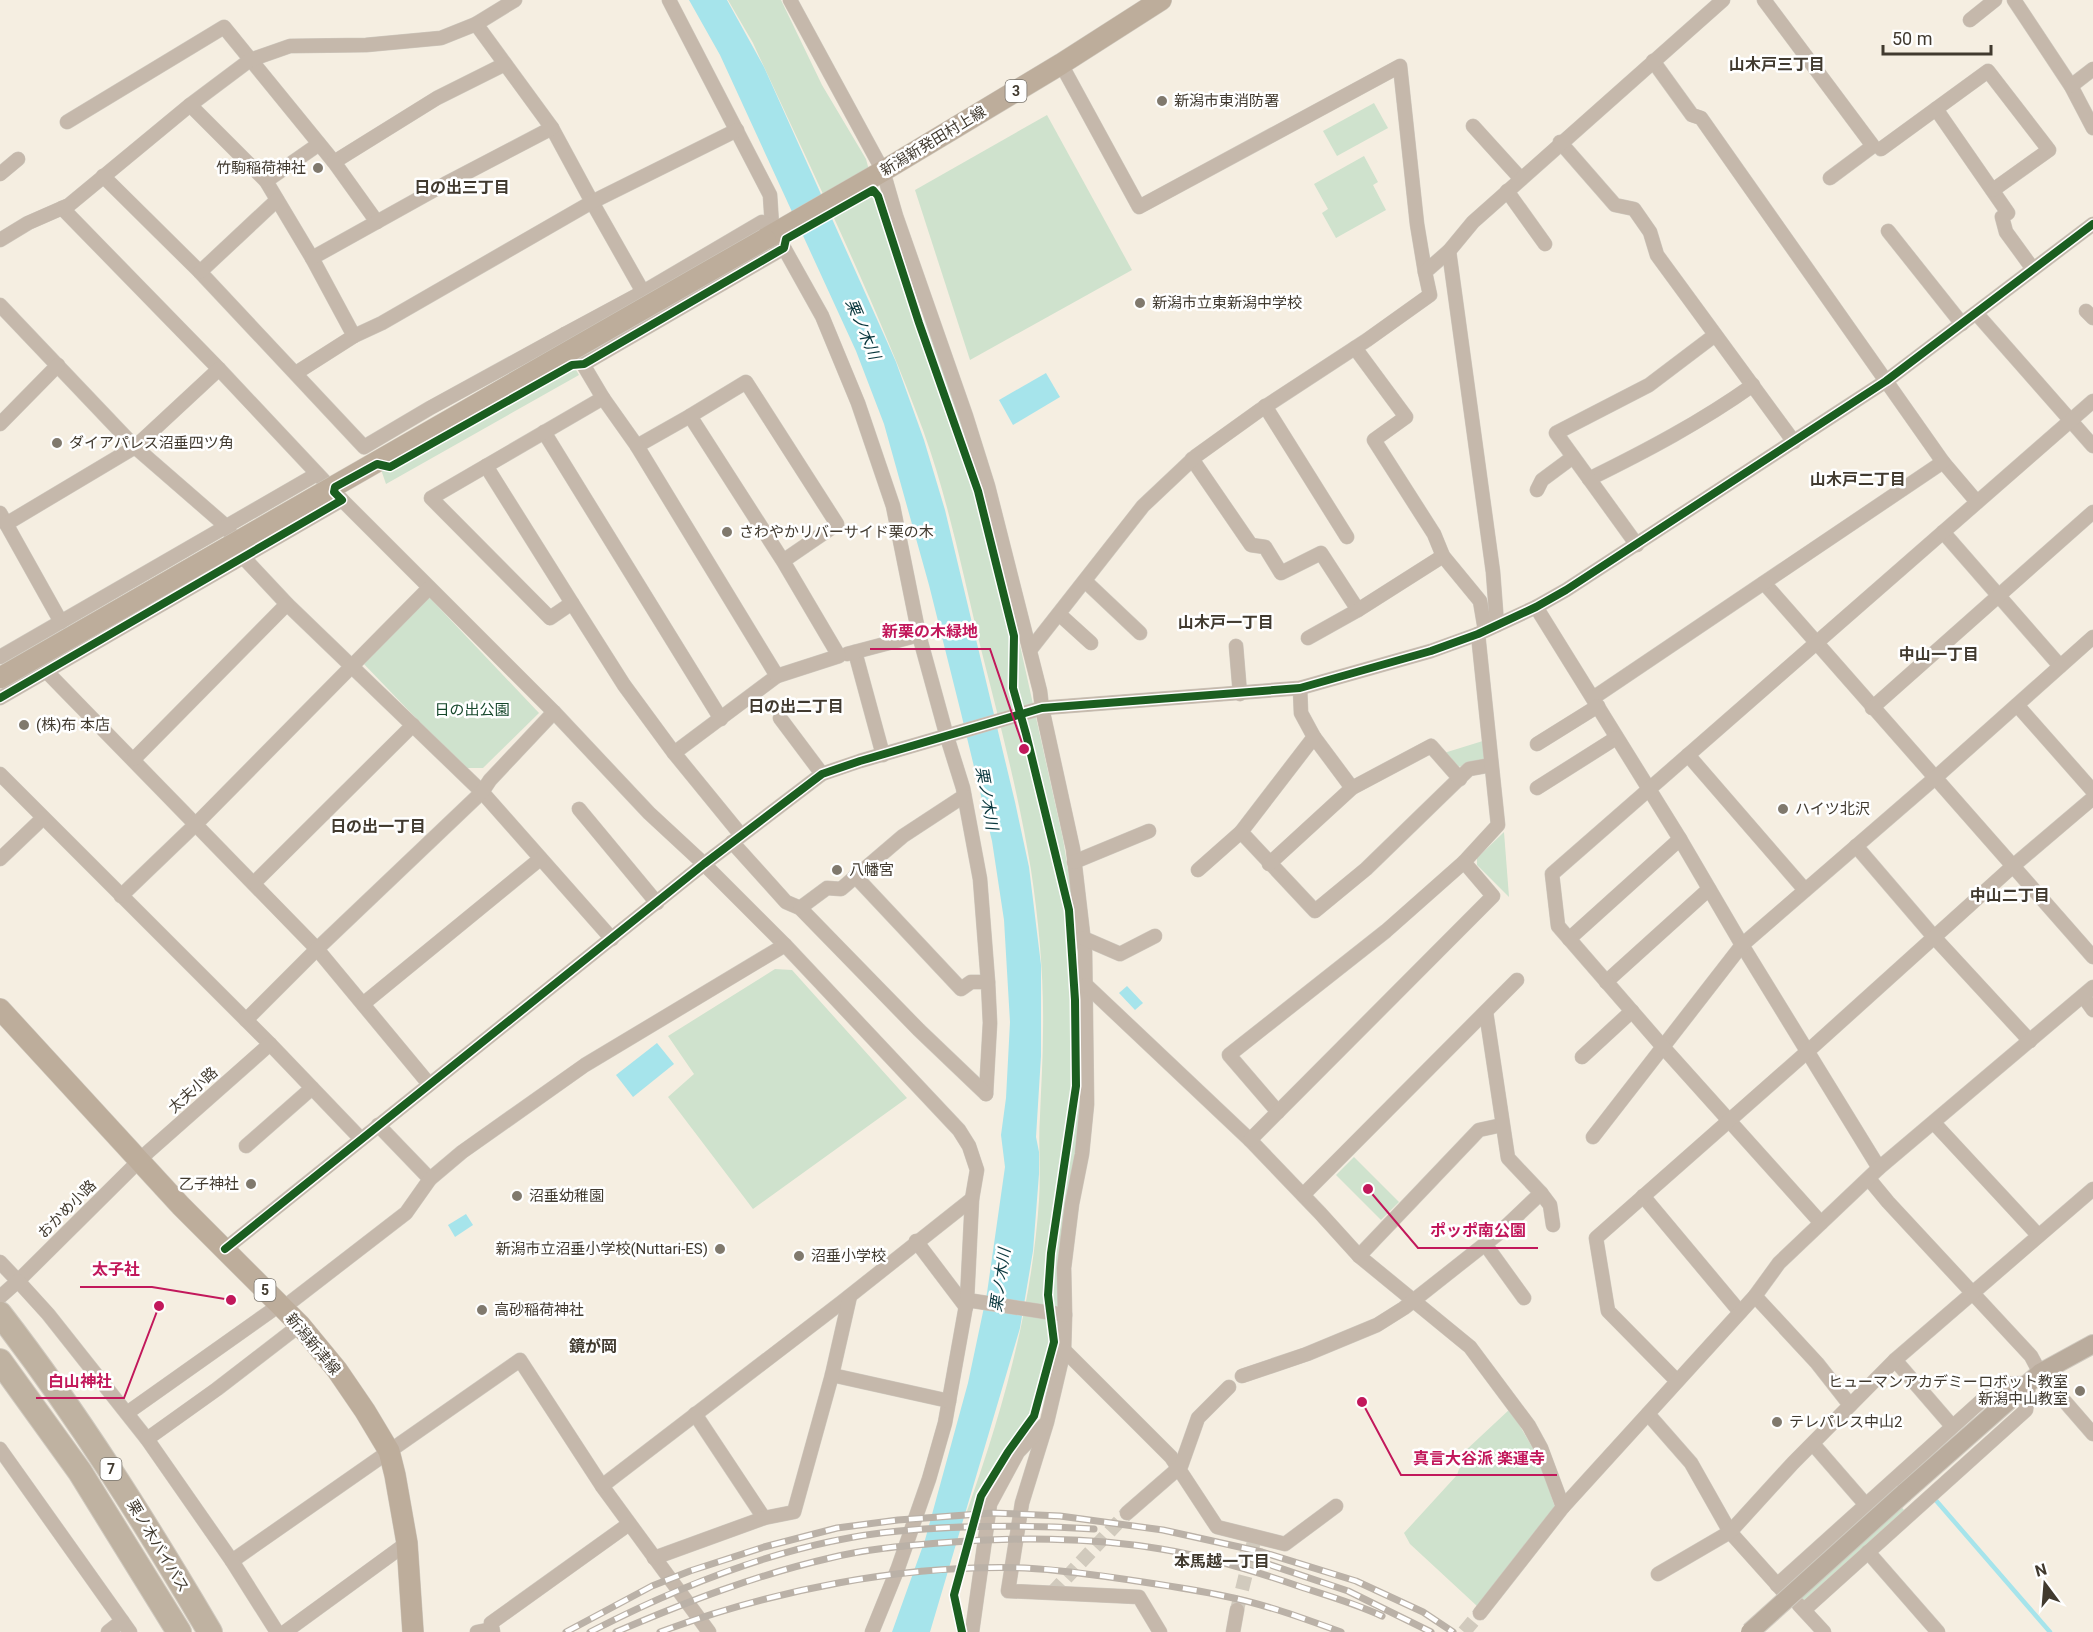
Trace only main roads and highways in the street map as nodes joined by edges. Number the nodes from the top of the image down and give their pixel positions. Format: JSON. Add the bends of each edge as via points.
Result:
{"nodes":[{"id":1,"x":1161,"y":0,"type":"edge"},
{"id":2,"x":0,"y":678,"type":"edge"},
{"id":3,"x":0,"y":1009,"type":"edge"},
{"id":4,"x":0,"y":1314,"type":"edge"},
{"id":5,"x":0,"y":1360,"type":"edge"},
{"id":6,"x":179,"y":1632,"type":"edge"},
{"id":7,"x":210,"y":1632,"type":"edge"},
{"id":8,"x":413,"y":1632,"type":"edge"}],
"edges":[{"from":1,"to":2,"type":"main road","name":"新潟新発田村上線","number":"3","bridge":true,"via":[[776,235]]},
{"from":3,"to":8,"type":"main road","name":"新潟新津線","number":"5","via":[[277,1309],[300,1325],[337,1370],[388,1451],[407,1543]]},
{"from":4,"to":7,"type":"highway","name":"栗ノ木バイパス","number":"7","via":[[100,1453]]},
{"from":5,"to":6,"type":"highway","name":"栗ノ木バイパス","number":"7","via":[[81,1472]]}]}
